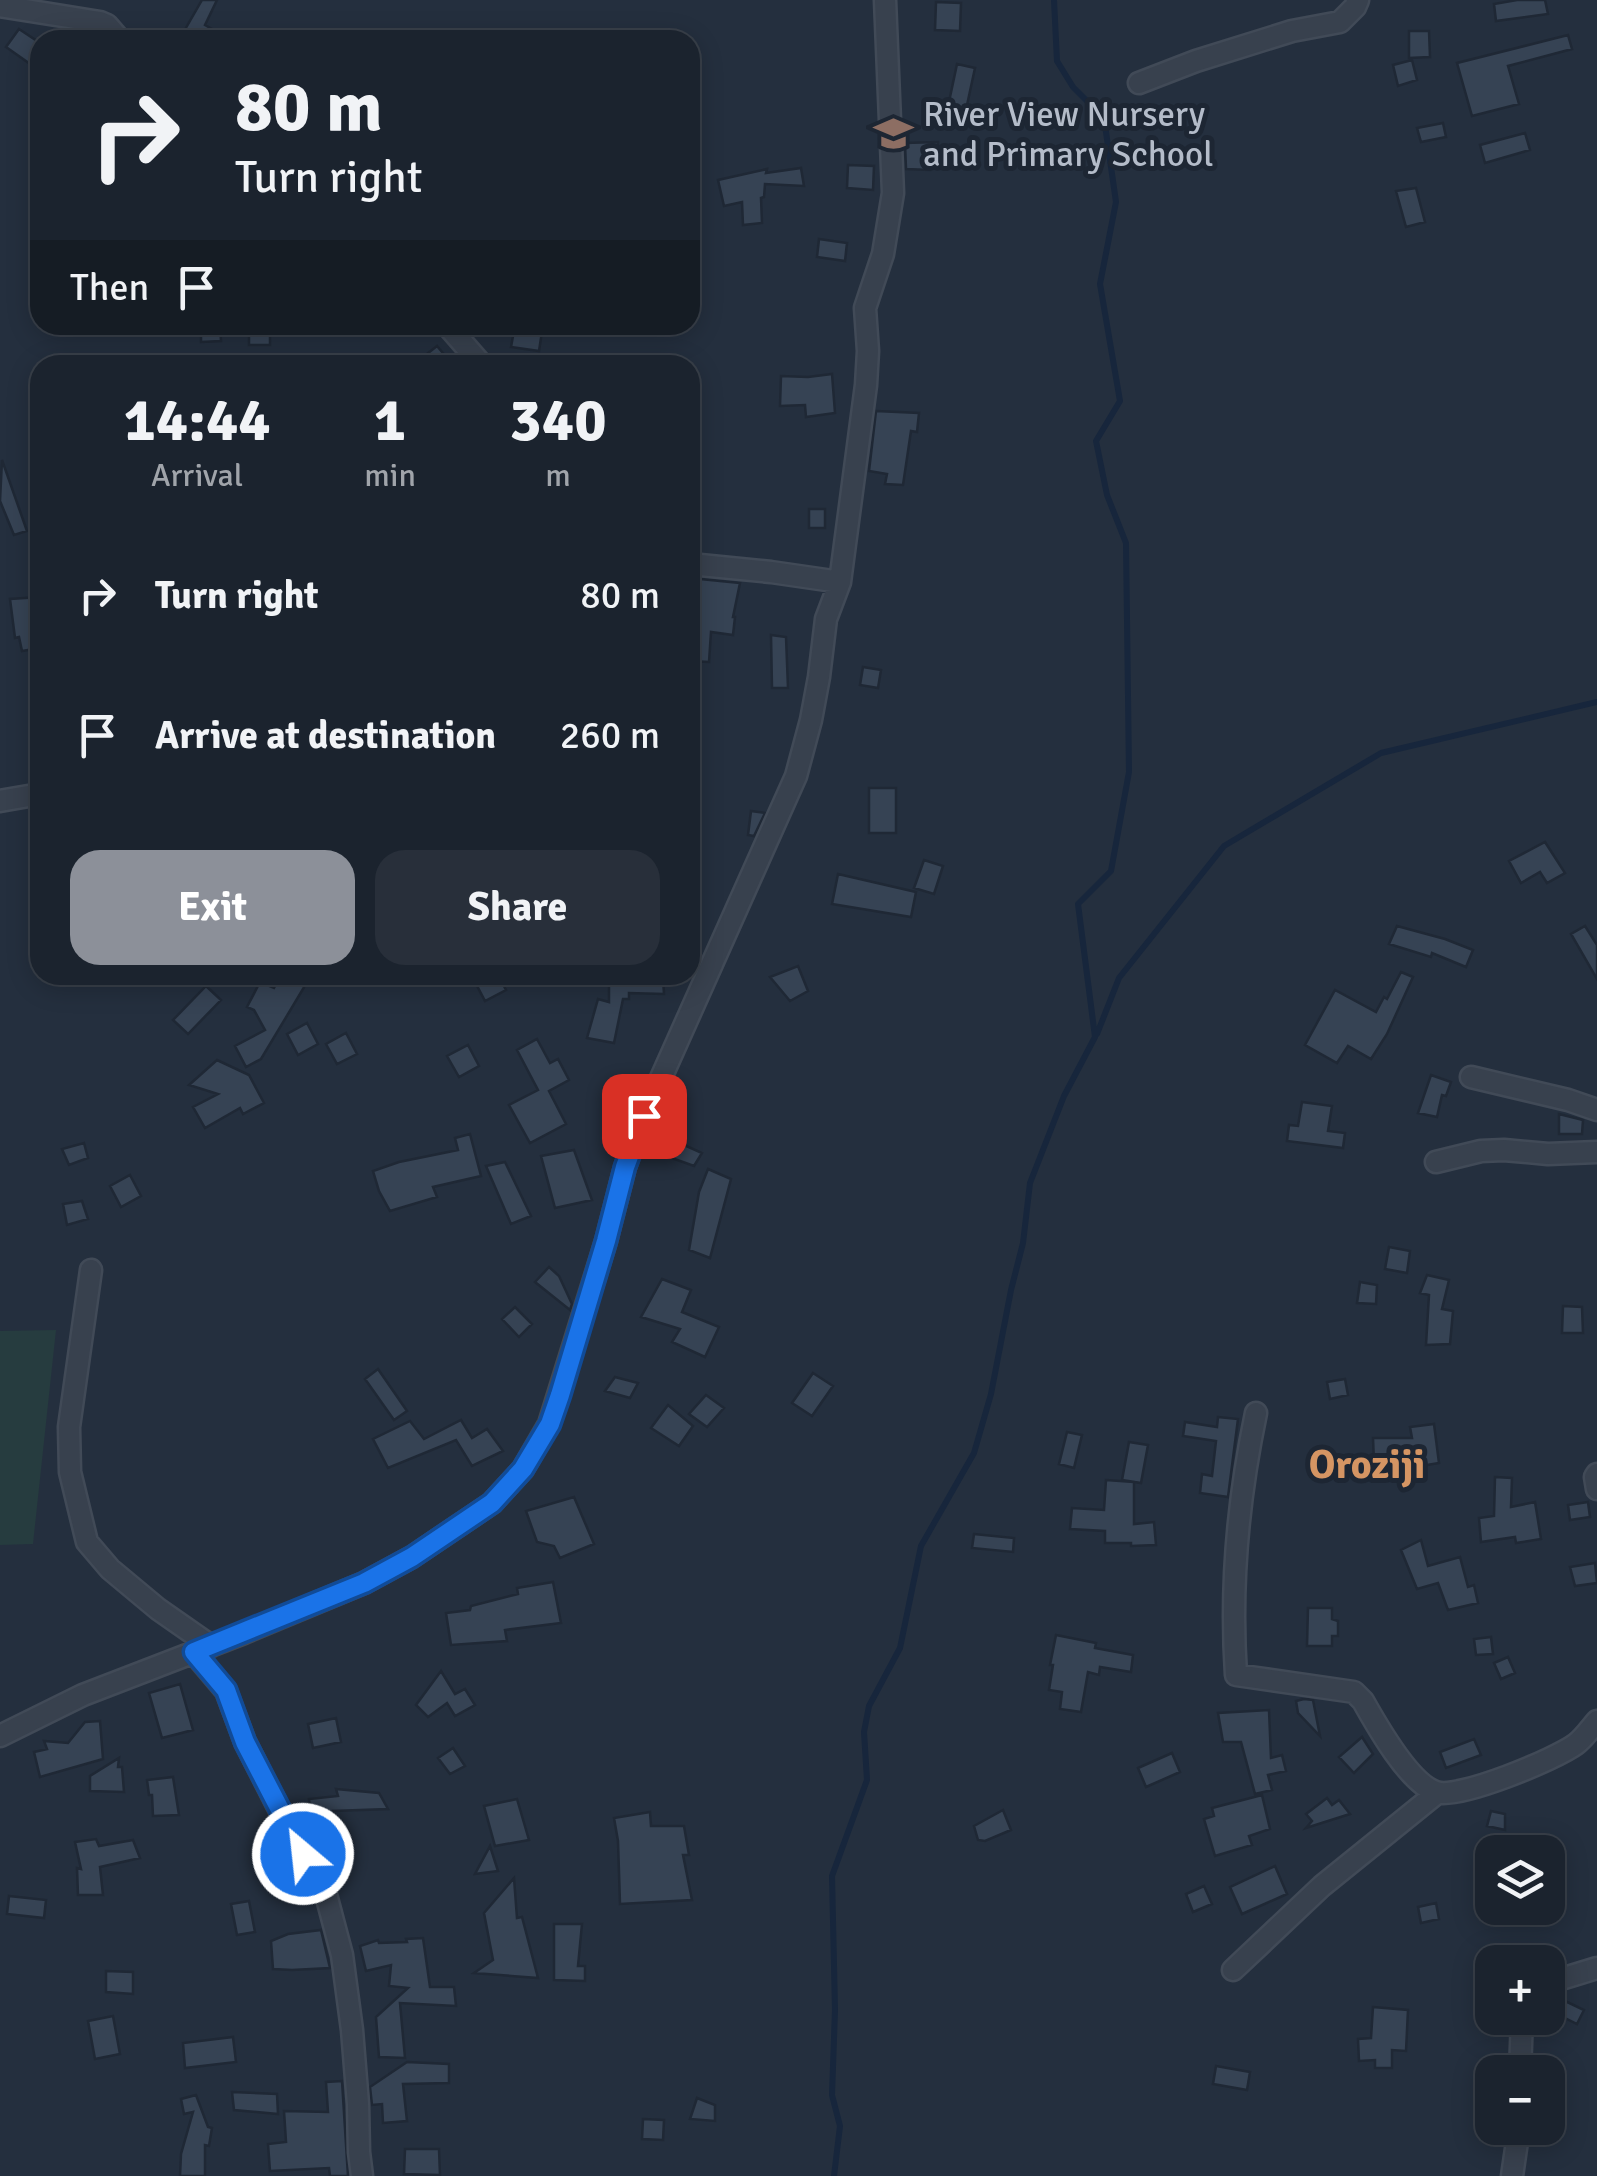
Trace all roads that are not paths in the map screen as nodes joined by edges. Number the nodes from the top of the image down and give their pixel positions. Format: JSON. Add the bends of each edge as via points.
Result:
{"nodes":[{"id":1,"x":886,"y":0,"type":"edge"},
{"id":2,"x":1358,"y":0,"type":"edge"},
{"id":3,"x":0,"y":6,"type":"edge"},
{"id":4,"x":110,"y":30,"type":"edge"},
{"id":5,"x":1139,"y":83,"type":"dead end"},
{"id":6,"x":456,"y":335,"type":"edge"},
{"id":7,"x":473,"y":355,"type":"edge"},
{"id":8,"x":700,"y":565,"type":"edge"},
{"id":9,"x":840,"y":582,"type":"junction"},
{"id":10,"x":30,"y":796,"type":"edge"},
{"id":11,"x":0,"y":801,"type":"edge"},
{"id":12,"x":1471,"y":1078,"type":"dead end"},
{"id":13,"x":1597,"y":1110,"type":"edge"},
{"id":14,"x":1597,"y":1152,"type":"edge"},
{"id":15,"x":1436,"y":1162,"type":"dead end"},
{"id":16,"x":91,"y":1270,"type":"dead end"},
{"id":17,"x":1256,"y":1413,"type":"dead end"},
{"id":18,"x":1597,"y":1474,"type":"edge"},
{"id":19,"x":1597,"y":1489,"type":"edge"},
{"id":20,"x":202,"y":1649,"type":"junction"},
{"id":21,"x":1597,"y":1721,"type":"edge"},
{"id":22,"x":0,"y":1736,"type":"edge"},
{"id":23,"x":1437,"y":1793,"type":"junction"},
{"id":24,"x":1597,"y":1968,"type":"edge"},
{"id":25,"x":1233,"y":1970,"type":"dead end"},
{"id":26,"x":1565,"y":1978,"type":"edge"},
{"id":27,"x":1516,"y":2145,"type":"edge"},
{"id":28,"x":362,"y":2176,"type":"edge"},
{"id":29,"x":1512,"y":2176,"type":"edge"}],
"edges":[{"from":1,"to":9,"type":"street","via":[[892,193],[883,254],[865,308],[866,385]]},
{"from":2,"to":5,"type":"street","via":[[1340,22],[1292,31]]},
{"from":3,"to":4,"type":"street","via":[[100,22]]},
{"from":6,"to":7,"type":"street"},
{"from":8,"to":9,"type":"street"},
{"from":9,"to":20,"type":"street","via":[[826,619],[796,776],[644,1116],[550,1424],[492,1503],[412,1557]]},
{"from":10,"to":11,"type":"street"},
{"from":12,"to":13,"type":"street"},
{"from":14,"to":15,"type":"street","via":[[1504,1150]]},
{"from":16,"to":20,"type":"street","via":[[69,1427],[70,1472],[87,1542]]},
{"from":17,"to":23,"type":"street","via":[[1236,1553],[1236,1675],[1354,1692],[1412,1775]]},
{"from":18,"to":19,"type":"street"},
{"from":20,"to":22,"type":"street"},
{"from":20,"to":28,"type":"street","via":[[292,1837],[321,1880],[342,1956]]},
{"from":21,"to":23,"type":"street","via":[[1543,1764]]},
{"from":23,"to":25,"type":"street","via":[[1322,1886]]},
{"from":24,"to":26,"type":"street"},
{"from":27,"to":29,"type":"street"}]}
